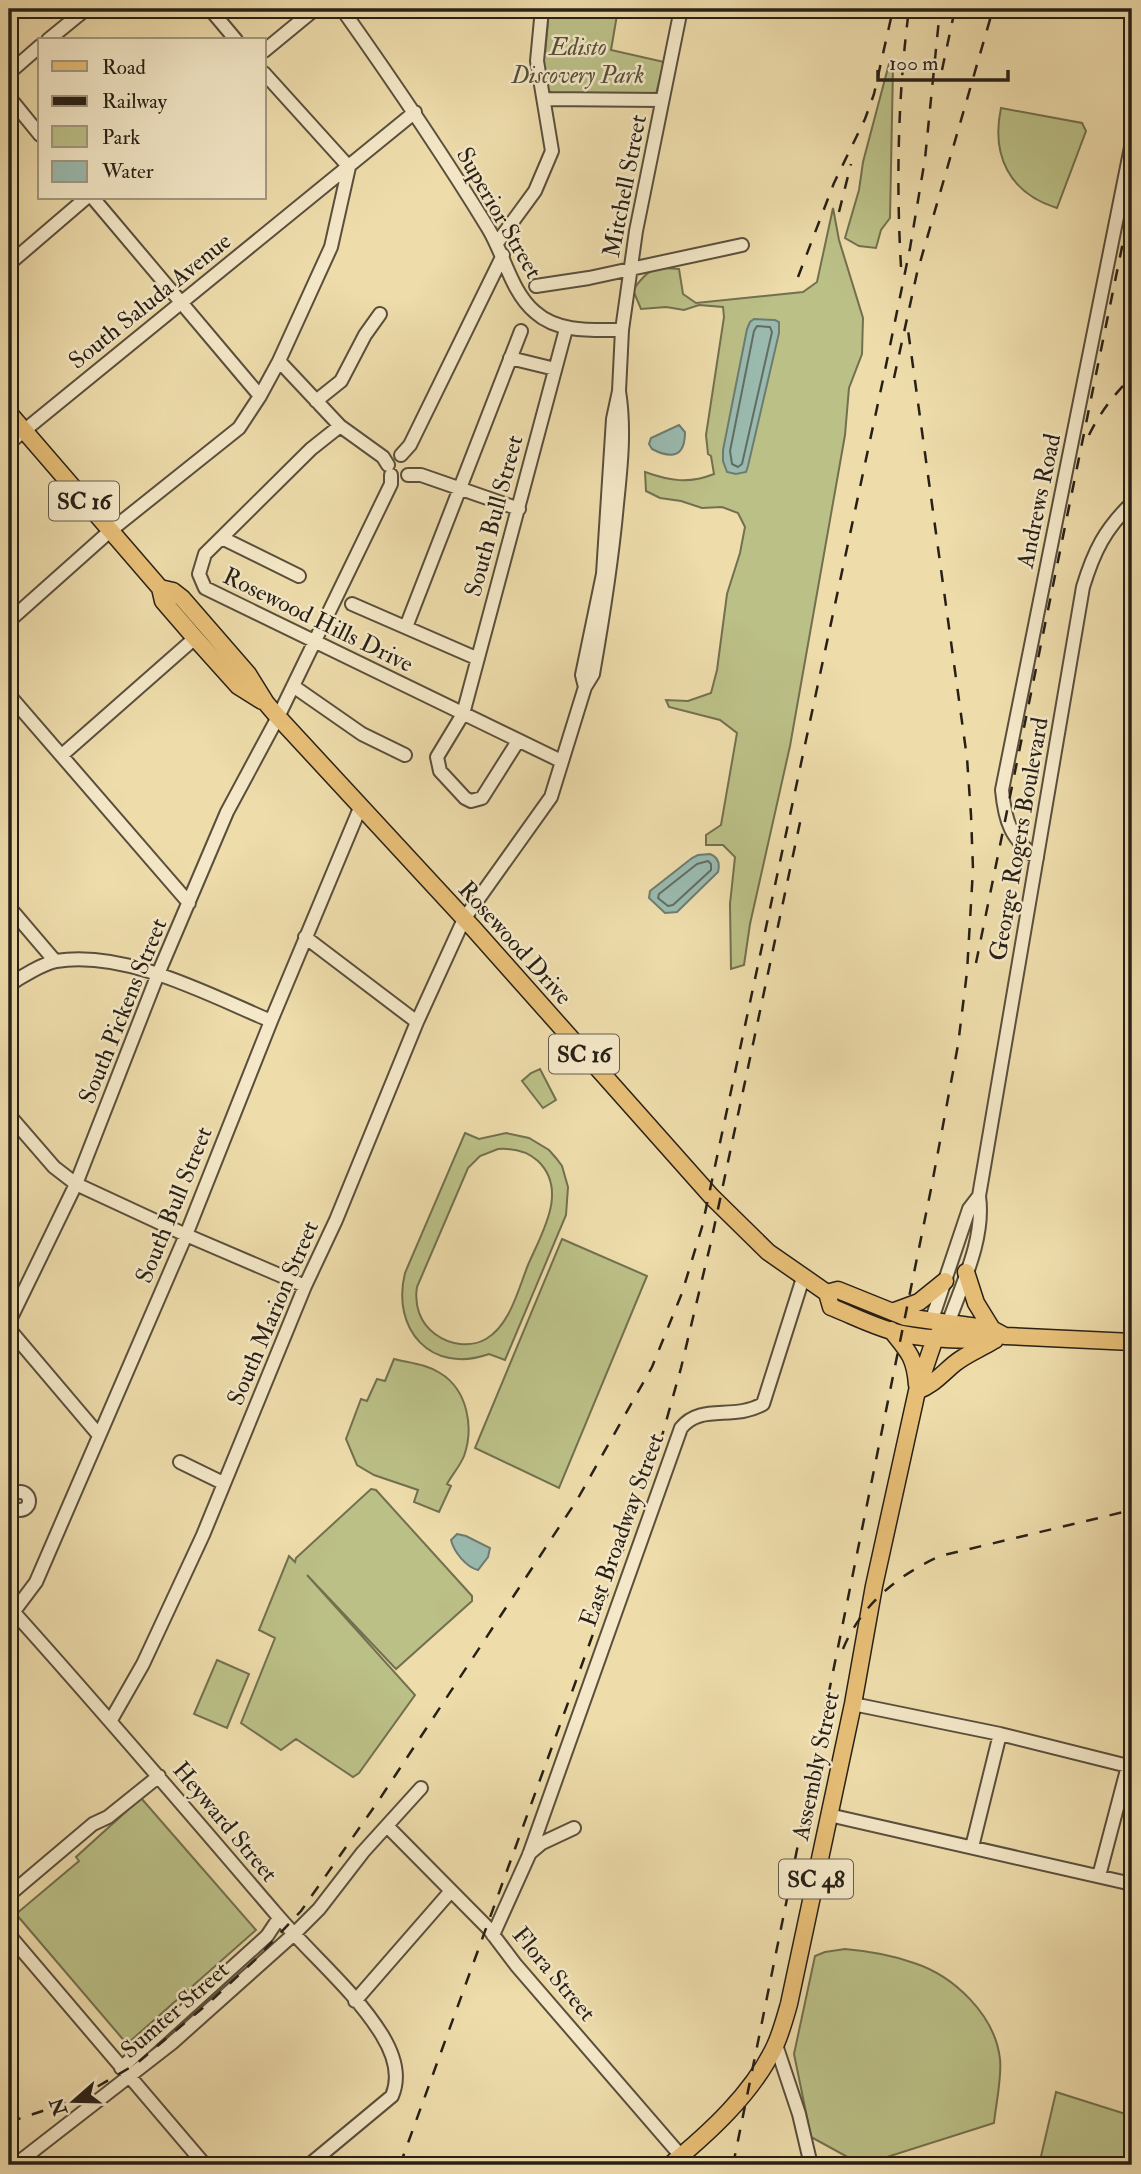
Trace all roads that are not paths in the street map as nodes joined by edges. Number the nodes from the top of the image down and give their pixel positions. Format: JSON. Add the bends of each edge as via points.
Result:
{"nodes":[{"id":1,"x":86,"y":9,"type":"edge"},
{"id":2,"x":210,"y":9,"type":"edge"},
{"id":3,"x":315,"y":9,"type":"edge"},
{"id":4,"x":342,"y":9,"type":"edge"},
{"id":5,"x":542,"y":9,"type":"edge"},
{"id":6,"x":681,"y":9,"type":"edge"},
{"id":7,"x":50,"y":38,"type":"edge"},
{"id":8,"x":234,"y":38,"type":"edge"},
{"id":9,"x":38,"y":48,"type":"edge"},
{"id":10,"x":266,"y":49,"type":"edge"},
{"id":11,"x":9,"y":72,"type":"edge"},
{"id":12,"x":266,"y":75,"type":"edge"},
{"id":13,"x":9,"y":97,"type":"edge"},
{"id":14,"x":544,"y":99,"type":"junction"},
{"id":15,"x":662,"y":100,"type":"junction"},
{"id":16,"x":415,"y":112,"type":"junction"},
{"id":17,"x":38,"y":133,"type":"edge"},
{"id":18,"x":1132,"y":142,"type":"edge"},
{"id":19,"x":349,"y":167,"type":"junction"},
{"id":20,"x":84,"y":200,"type":"edge"},
{"id":21,"x":95,"y":200,"type":"edge"},
{"id":22,"x":742,"y":245,"type":"dead end"},
{"id":23,"x":500,"y":249,"type":"junction"},
{"id":24,"x":9,"y":264,"type":"edge"},
{"id":25,"x":630,"y":268,"type":"junction"},
{"id":26,"x":536,"y":286,"type":"dead end"},
{"id":27,"x":181,"y":303,"type":"junction"},
{"id":28,"x":380,"y":314,"type":"dead end"},
{"id":29,"x":566,"y":329,"type":"junction"},
{"id":30,"x":622,"y":330,"type":"junction"},
{"id":31,"x":521,"y":331,"type":"dead end"},
{"id":32,"x":510,"y":358,"type":"junction"},
{"id":33,"x":279,"y":361,"type":"junction"},
{"id":34,"x":555,"y":369,"type":"junction"},
{"id":35,"x":260,"y":396,"type":"junction"},
{"id":36,"x":316,"y":401,"type":"junction"},
{"id":37,"x":9,"y":413,"type":"edge"},
{"id":38,"x":340,"y":426,"type":"junction"},
{"id":39,"x":23,"y":430,"type":"junction"},
{"id":40,"x":9,"y":443,"type":"edge"},
{"id":41,"x":399,"y":466,"type":"junction"},
{"id":42,"x":458,"y":488,"type":"junction"},
{"id":43,"x":1132,"y":493,"type":"edge"},
{"id":44,"x":1132,"y":503,"type":"edge"},
{"id":45,"x":519,"y":509,"type":"junction"},
{"id":46,"x":1111,"y":525,"type":"junction"},
{"id":47,"x":110,"y":531,"type":"junction"},
{"id":48,"x":222,"y":537,"type":"junction"},
{"id":49,"x":299,"y":576,"type":"dead end"},
{"id":50,"x":160,"y":588,"type":"junction"},
{"id":51,"x":352,"y":604,"type":"dead end"},
{"id":52,"x":9,"y":621,"type":"edge"},
{"id":53,"x":406,"y":627,"type":"junction"},
{"id":54,"x":195,"y":638,"type":"junction"},
{"id":55,"x":314,"y":642,"type":"junction"},
{"id":56,"x":476,"y":658,"type":"junction"},
{"id":57,"x":293,"y":686,"type":"junction"},
{"id":58,"x":9,"y":695,"type":"edge"},
{"id":59,"x":265,"y":703,"type":"junction"},
{"id":60,"x":463,"y":714,"type":"junction"},
{"id":61,"x":278,"y":717,"type":"junction"},
{"id":62,"x":518,"y":741,"type":"junction"},
{"id":63,"x":405,"y":754,"type":"dead end"},
{"id":64,"x":62,"y":755,"type":"junction"},
{"id":65,"x":561,"y":761,"type":"junction"},
{"id":66,"x":360,"y":808,"type":"junction"},
{"id":67,"x":1037,"y":859,"type":"junction"},
{"id":68,"x":189,"y":903,"type":"junction"},
{"id":69,"x":9,"y":906,"type":"edge"},
{"id":70,"x":464,"y":919,"type":"junction"},
{"id":71,"x":305,"y":937,"type":"junction"},
{"id":72,"x":55,"y":961,"type":"junction"},
{"id":73,"x":158,"y":974,"type":"junction"},
{"id":74,"x":9,"y":985,"type":"edge"},
{"id":75,"x":271,"y":1021,"type":"junction"},
{"id":76,"x":417,"y":1022,"type":"junction"},
{"id":77,"x":9,"y":1115,"type":"edge"},
{"id":78,"x":76,"y":1184,"type":"junction"},
{"id":79,"x":979,"y":1196,"type":"junction"},
{"id":80,"x":186,"y":1235,"type":"junction"},
{"id":81,"x":966,"y":1272,"type":"junction"},
{"id":82,"x":803,"y":1278,"type":"junction"},
{"id":83,"x":945,"y":1281,"type":"junction"},
{"id":84,"x":305,"y":1286,"type":"junction"},
{"id":85,"x":827,"y":1293,"type":"junction"},
{"id":86,"x":892,"y":1312,"type":"junction"},
{"id":87,"x":9,"y":1322,"type":"edge"},
{"id":88,"x":948,"y":1324,"type":"junction"},
{"id":89,"x":9,"y":1329,"type":"edge"},
{"id":90,"x":891,"y":1330,"type":"junction"},
{"id":91,"x":933,"y":1330,"type":"junction"},
{"id":92,"x":998,"y":1335,"type":"junction"},
{"id":93,"x":1132,"y":1342,"type":"edge"},
{"id":94,"x":917,"y":1391,"type":"junction"},
{"id":95,"x":98,"y":1434,"type":"junction"},
{"id":96,"x":180,"y":1462,"type":"dead end"},
{"id":97,"x":223,"y":1483,"type":"junction"},
{"id":98,"x":11,"y":1612,"type":"edge"},
{"id":99,"x":853,"y":1703,"type":"junction"},
{"id":100,"x":111,"y":1720,"type":"junction"},
{"id":101,"x":1000,"y":1734,"type":"junction"},
{"id":102,"x":1130,"y":1767,"type":"edge"},
{"id":103,"x":156,"y":1773,"type":"junction"},
{"id":104,"x":421,"y":1788,"type":"dead end"},
{"id":105,"x":830,"y":1815,"type":"junction"},
{"id":106,"x":388,"y":1827,"type":"junction"},
{"id":107,"x":574,"y":1828,"type":"dead end"},
{"id":108,"x":972,"y":1847,"type":"junction"},
{"id":109,"x":528,"y":1855,"type":"junction"},
{"id":110,"x":1100,"y":1876,"type":"junction"},
{"id":111,"x":1132,"y":1884,"type":"edge"},
{"id":112,"x":450,"y":1892,"type":"junction"},
{"id":113,"x":9,"y":1895,"type":"edge"},
{"id":114,"x":279,"y":1918,"type":"junction"},
{"id":115,"x":294,"y":1934,"type":"junction"},
{"id":116,"x":9,"y":1935,"type":"edge"},
{"id":117,"x":493,"y":1935,"type":"junction"},
{"id":118,"x":355,"y":2001,"type":"junction"},
{"id":119,"x":776,"y":2045,"type":"junction"},
{"id":120,"x":125,"y":2073,"type":"junction"},
{"id":121,"x":675,"y":2161,"type":"edge"},
{"id":122,"x":15,"y":2165,"type":"edge"},
{"id":123,"x":205,"y":2165,"type":"edge"},
{"id":124,"x":309,"y":2165,"type":"edge"},
{"id":125,"x":811,"y":2165,"type":"edge"}],
"edges":[{"from":1,"to":7,"type":"street"},
{"from":2,"to":8,"type":"street"},
{"from":3,"to":10,"type":"street"},
{"from":4,"to":16,"type":"street","name":"Superior Street"},
{"from":5,"to":14,"type":"street","via":[[537,61]]},
{"from":6,"to":15,"type":"street","name":"Mitchell Street"},
{"from":9,"to":11,"type":"street"},
{"from":12,"to":19,"type":"street"},
{"from":13,"to":17,"type":"street"},
{"from":14,"to":15,"type":"street"},
{"from":14,"to":23,"type":"street","via":[[552,151],[535,191]]},
{"from":15,"to":25,"type":"street","name":"Mitchell Street"},
{"from":16,"to":19,"type":"street","name":"South Saluda Avenue"},
{"from":16,"to":23,"type":"street","name":"Superior Street"},
{"from":18,"to":67,"type":"street","name":"Andrews Road","via":[[1002,790],[1005,819],[1019,845]]},
{"from":19,"to":27,"type":"street","name":"South Saluda Avenue"},
{"from":19,"to":33,"type":"street","via":[[331,247]]},
{"from":20,"to":24,"type":"street"},
{"from":21,"to":27,"type":"street"},
{"from":22,"to":25,"type":"street"},
{"from":23,"to":29,"type":"street","name":"Superior Street","via":[[518,290],[535,313]]},
{"from":23,"to":41,"type":"street"},
{"from":25,"to":26,"type":"street"},
{"from":25,"to":30,"type":"street","name":"Mitchell Street"},
{"from":27,"to":35,"type":"street"},
{"from":27,"to":39,"type":"street","name":"South Saluda Avenue"},
{"from":28,"to":36,"type":"street","via":[[341,381]]},
{"from":29,"to":30,"type":"street","name":"Superior Street"},
{"from":29,"to":34,"type":"street","name":"South Bull Street"},
{"from":30,"to":65,"type":"street","via":[[622,454],[611,576],[593,674]]},
{"from":31,"to":32,"type":"street"},
{"from":32,"to":34,"type":"street"},
{"from":32,"to":42,"type":"street"},
{"from":33,"to":35,"type":"street"},
{"from":33,"to":36,"type":"street"},
{"from":34,"to":45,"type":"street","name":"South Bull Street"},
{"from":35,"to":47,"type":"street","via":[[239,428]]},
{"from":36,"to":38,"type":"street"},
{"from":37,"to":39,"type":"main road","name":"Rosewood Drive","number":"SC 16"},
{"from":38,"to":41,"type":"street"},
{"from":38,"to":48,"type":"street","name":"Rosewood Hills Drive"},
{"from":39,"to":40,"type":"street","name":"South Saluda Avenue"},
{"from":39,"to":47,"type":"main road","name":"Rosewood Drive","number":"SC 16"},
{"from":41,"to":42,"type":"street"},
{"from":41,"to":55,"type":"street"},
{"from":42,"to":45,"type":"street"},
{"from":42,"to":53,"type":"street"},
{"from":43,"to":46,"type":"street"},
{"from":44,"to":46,"type":"street","name":"George Rogers Boulevard"},
{"from":45,"to":56,"type":"street","name":"South Bull Street"},
{"from":46,"to":67,"type":"street","name":"George Rogers Boulevard","via":[[1083,587]]},
{"from":47,"to":50,"type":"main road","name":"Rosewood Drive","number":"SC 16"},
{"from":47,"to":52,"type":"street"},
{"from":48,"to":49,"type":"street"},
{"from":48,"to":55,"type":"street","name":"Rosewood Hills Drive","via":[[201,565],[199,574],[205,588]]},
{"from":50,"to":54,"type":"main road","name":"Rosewood Drive","number":"SC 16","via":[[163,601]]},
{"from":50,"to":59,"type":"main road","name":"Rosewood Drive","number":"SC 16","via":[[182,598],[248,674]]},
{"from":51,"to":53,"type":"street"},
{"from":53,"to":56,"type":"street"},
{"from":54,"to":59,"type":"main road","name":"Rosewood Drive","number":"SC 16","via":[[238,685]]},
{"from":54,"to":64,"type":"street"},
{"from":55,"to":57,"type":"street"},
{"from":55,"to":60,"type":"street","name":"Rosewood Hills Drive"},
{"from":56,"to":60,"type":"street","name":"South Bull Street"},
{"from":57,"to":61,"type":"street"},
{"from":57,"to":63,"type":"street","via":[[362,734]]},
{"from":58,"to":64,"type":"street"},
{"from":59,"to":61,"type":"main road","name":"Rosewood Drive","number":"SC 16"},
{"from":60,"to":62,"type":"street","name":"Rosewood Hills Drive"},
{"from":60,"to":62,"type":"street","via":[[437,764],[471,801],[482,797]]},
{"from":61,"to":66,"type":"main road","name":"Rosewood Drive","number":"SC 16"},
{"from":61,"to":68,"type":"street","name":"South Pickens Street","via":[[227,812]]},
{"from":62,"to":65,"type":"street","name":"Rosewood Hills Drive"},
{"from":64,"to":68,"type":"street"},
{"from":65,"to":70,"type":"street","via":[[551,797]]},
{"from":66,"to":70,"type":"main road","name":"Rosewood Drive","number":"SC 16"},
{"from":66,"to":71,"type":"street","name":"South Bull Street"},
{"from":67,"to":79,"type":"street","name":"George Rogers Boulevard"},
{"from":68,"to":73,"type":"street","name":"South Pickens Street"},
{"from":69,"to":72,"type":"street"},
{"from":70,"to":76,"type":"street","name":"South Marion Street"},
{"from":70,"to":82,"type":"main road","name":"Rosewood Drive","number":"SC 16","via":[[712,1196]]},
{"from":71,"to":75,"type":"street","name":"South Bull Street"},
{"from":71,"to":76,"type":"street"},
{"from":72,"to":73,"type":"street","via":[[112,961]]},
{"from":72,"to":74,"type":"street"},
{"from":73,"to":75,"type":"street"},
{"from":73,"to":78,"type":"street","name":"South Pickens Street"},
{"from":75,"to":80,"type":"street","name":"South Bull Street"},
{"from":76,"to":84,"type":"street","name":"South Marion Street"},
{"from":77,"to":78,"type":"street","via":[[54,1167]]},
{"from":78,"to":80,"type":"street"},
{"from":78,"to":87,"type":"street","name":"South Pickens Street"},
{"from":79,"to":81,"type":"street","name":"George Rogers Boulevard","via":[[982,1211]]},
{"from":79,"to":83,"type":"street","name":"George Rogers Boulevard","via":[[970,1209]]},
{"from":80,"to":84,"type":"street"},
{"from":80,"to":95,"type":"street","name":"South Bull Street"},
{"from":81,"to":88,"type":"street","name":"George Rogers Boulevard"},
{"from":81,"to":92,"type":"main road","via":[[976,1303]]},
{"from":82,"to":85,"type":"main road","name":"Rosewood Drive","number":"SC 16"},
{"from":82,"to":109,"type":"street","name":"East Broadway Street","via":[[763,1404],[740,1413],[697,1415],[681,1428]]},
{"from":83,"to":86,"type":"main road","via":[[919,1302]]},
{"from":83,"to":91,"type":"street","name":"George Rogers Boulevard"},
{"from":84,"to":97,"type":"street","name":"South Marion Street"},
{"from":85,"to":86,"type":"main road","name":"Rosewood Drive","number":"SC 16","via":[[838,1290]]},
{"from":85,"to":90,"type":"main road","name":"Rosewood Drive","number":"SC 16","via":[[831,1307]]},
{"from":86,"to":91,"type":"main road","name":"Rosewood Drive","number":"SC 16"},
{"from":88,"to":91,"type":"main road","name":"Assembly Street"},
{"from":88,"to":92,"type":"main road","name":"Rosewood Drive"},
{"from":89,"to":95,"type":"street"},
{"from":90,"to":91,"type":"main road","name":"Rosewood Drive","number":"SC 16","via":[[901,1334]]},
{"from":90,"to":94,"type":"main road","via":[[912,1355]]},
{"from":91,"to":92,"type":"main road","name":"Rosewood Drive","number":"SC 16"},
{"from":91,"to":94,"type":"main road","name":"Assembly Street","number":"SC 48"},
{"from":92,"to":93,"type":"main road","name":"Rosewood Drive"},
{"from":92,"to":94,"type":"main road"},
{"from":94,"to":99,"type":"main road","name":"Assembly Street","number":"SC 48"},
{"from":95,"to":98,"type":"street","name":"South Bull Street","via":[[36,1582]]},
{"from":96,"to":97,"type":"street"},
{"from":97,"to":100,"type":"street","name":"South Marion Street","via":[[149,1652]]},
{"from":98,"to":100,"type":"street","name":"Heyward Street"},
{"from":99,"to":101,"type":"street"},
{"from":99,"to":105,"type":"main road","name":"Assembly Street","number":"SC 48"},
{"from":100,"to":103,"type":"street","name":"Heyward Street"},
{"from":101,"to":102,"type":"street"},
{"from":101,"to":108,"type":"street"},
{"from":102,"to":110,"type":"street"},
{"from":103,"to":113,"type":"street"},
{"from":103,"to":114,"type":"street","name":"Heyward Street"},
{"from":104,"to":106,"type":"street","name":"Sumter Street"},
{"from":105,"to":108,"type":"street"},
{"from":105,"to":119,"type":"main road","name":"Assembly Street","number":"SC 48"},
{"from":106,"to":112,"type":"street","name":"Flora Street"},
{"from":106,"to":115,"type":"street","name":"Sumter Street"},
{"from":107,"to":109,"type":"street","via":[[541,1843]]},
{"from":108,"to":110,"type":"street"},
{"from":109,"to":117,"type":"street","name":"East Broadway Street"},
{"from":110,"to":111,"type":"street"},
{"from":112,"to":117,"type":"street","name":"Flora Street"},
{"from":112,"to":118,"type":"street"},
{"from":114,"to":115,"type":"street","name":"Heyward Street"},
{"from":114,"to":120,"type":"street","name":"Sumter Street","via":[[257,1947]]},
{"from":115,"to":118,"type":"street","name":"Heyward Street"},
{"from":115,"to":120,"type":"street","name":"Sumter Street","via":[[172,2043]]},
{"from":116,"to":120,"type":"street"},
{"from":117,"to":121,"type":"street","name":"Flora Street"},
{"from":118,"to":124,"type":"street","name":"Heyward Street","via":[[383,2038],[396,2072],[395,2089],[385,2103]]},
{"from":119,"to":121,"type":"main road","name":"Assembly Street","number":"SC 48","via":[[724,2115]]},
{"from":119,"to":125,"type":"street"},
{"from":120,"to":122,"type":"street","name":"Sumter Street"},
{"from":120,"to":123,"type":"street"}]}
